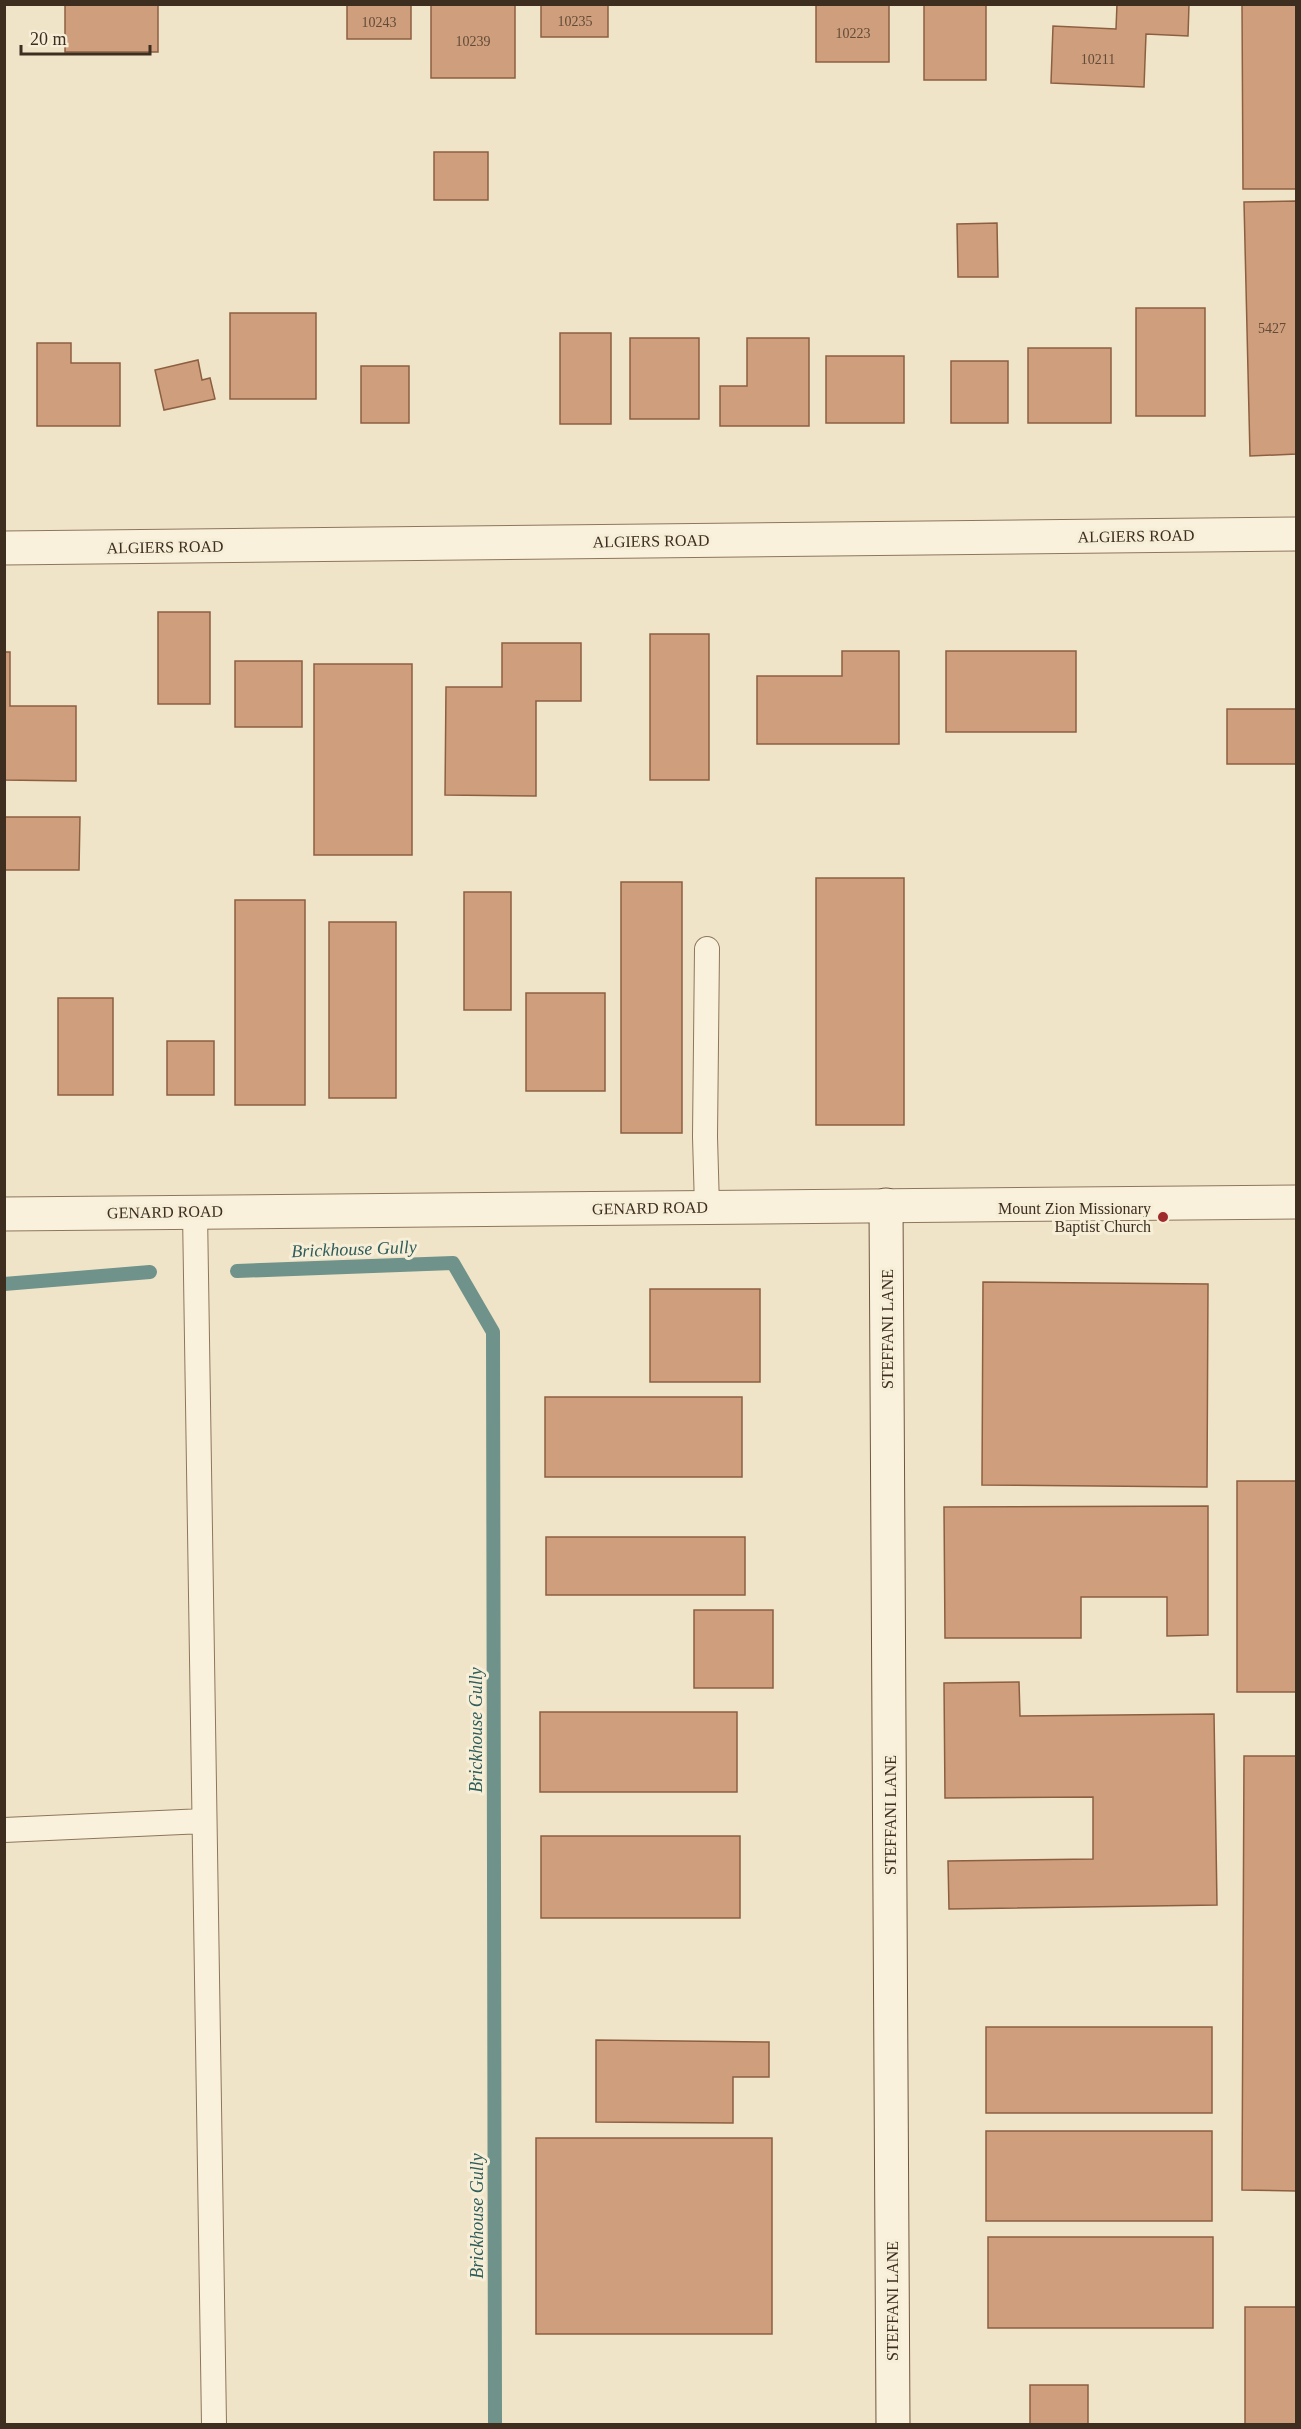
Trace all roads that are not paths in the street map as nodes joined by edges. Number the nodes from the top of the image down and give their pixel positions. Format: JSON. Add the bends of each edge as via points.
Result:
{"nodes":[{"id":1,"x":1296,"y":534,"type":"edge"},
{"id":2,"x":4,"y":548,"type":"edge"},
{"id":3,"x":707,"y":949,"type":"dead end"},
{"id":4,"x":1296,"y":1202,"type":"edge"},
{"id":5,"x":886,"y":1205,"type":"junction"},
{"id":6,"x":707,"y":1207,"type":"junction"},
{"id":7,"x":195,"y":1212,"type":"junction"},
{"id":8,"x":4,"y":1214,"type":"edge"},
{"id":9,"x":204,"y":1821,"type":"junction"},
{"id":10,"x":4,"y":1830,"type":"edge"},
{"id":11,"x":214,"y":2424,"type":"edge"},
{"id":12,"x":893,"y":2424,"type":"edge"}],
"edges":[{"from":1,"to":2,"type":"street","name":"ALGIERS ROAD"},
{"from":3,"to":6,"type":"lane"},
{"from":4,"to":5,"type":"street","name":"GENARD ROAD"},
{"from":5,"to":6,"type":"street","name":"GENARD ROAD"},
{"from":5,"to":12,"type":"street","name":"STEFFANI LANE"},
{"from":6,"to":7,"type":"street","name":"GENARD ROAD"},
{"from":7,"to":8,"type":"street","name":"GENARD ROAD"},
{"from":7,"to":9,"type":"lane"},
{"from":9,"to":10,"type":"lane"},
{"from":9,"to":11,"type":"lane"}]}
